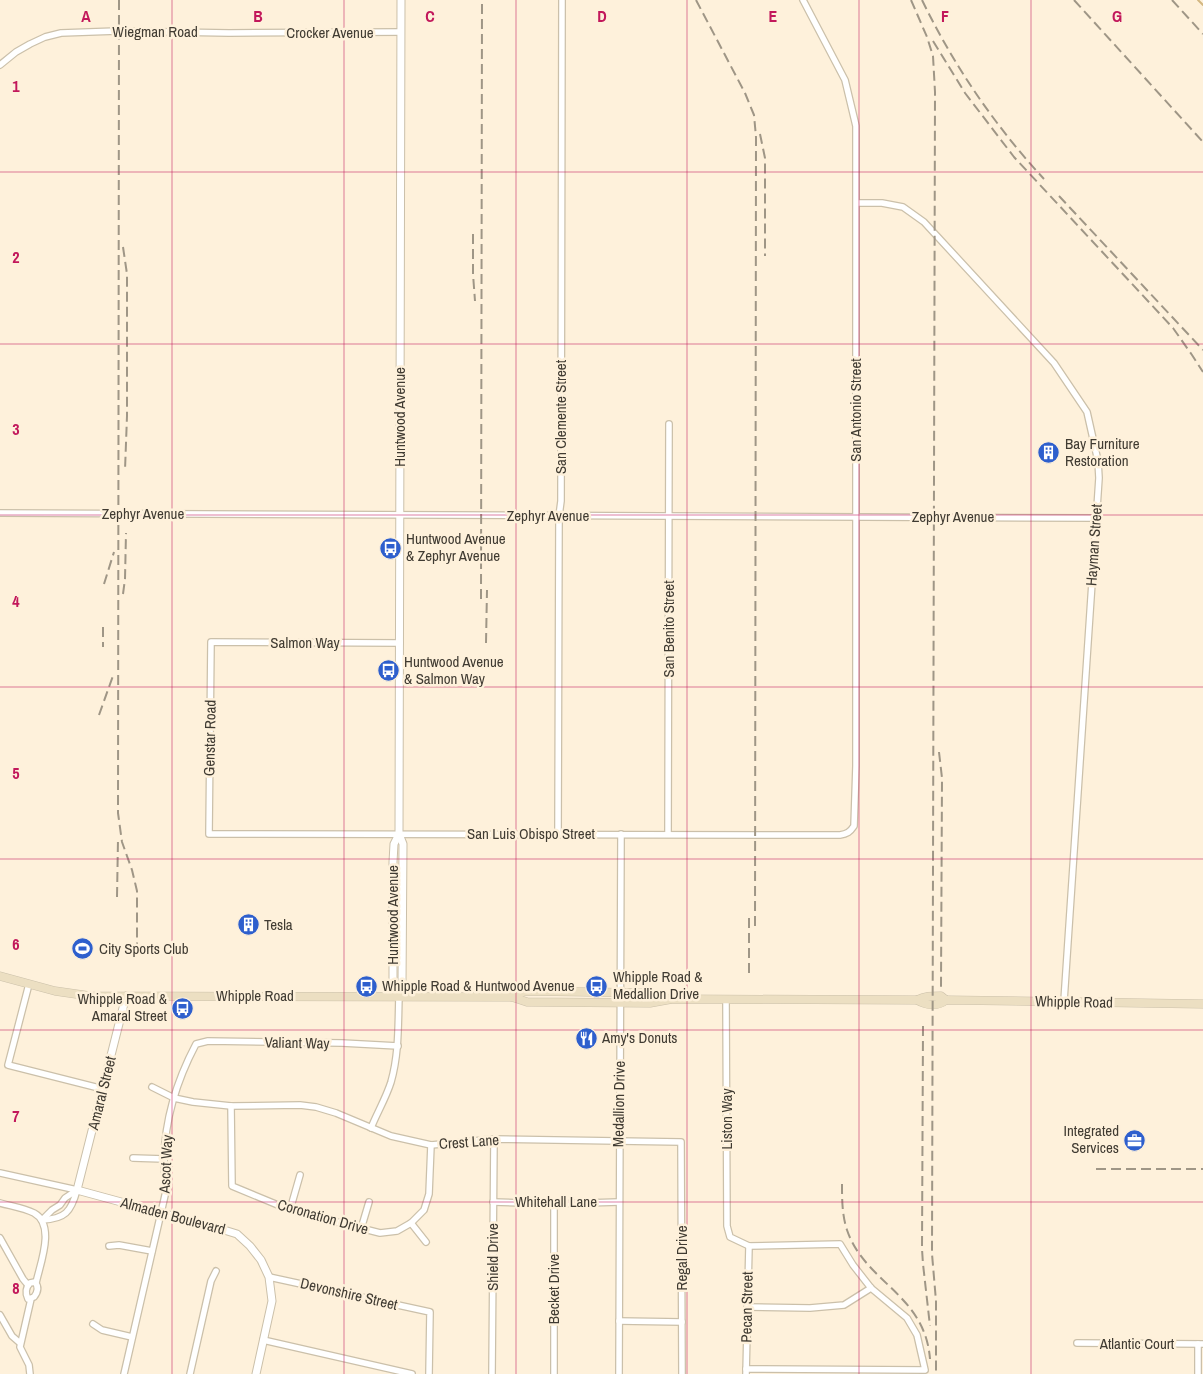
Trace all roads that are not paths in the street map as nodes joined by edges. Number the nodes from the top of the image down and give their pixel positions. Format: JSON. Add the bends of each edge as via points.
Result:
{"nodes":[{"id":1,"x":401,"y":0,"type":"edge"},
{"id":2,"x":562,"y":0,"type":"edge"},
{"id":3,"x":803,"y":0,"type":"edge"},
{"id":4,"x":400,"y":32,"type":"junction"},
{"id":5,"x":229,"y":33,"type":"joint"},
{"id":6,"x":0,"y":65,"type":"edge"},
{"id":7,"x":857,"y":203,"type":"junction"},
{"id":8,"x":669,"y":424,"type":"dead end"},
{"id":9,"x":0,"y":514,"type":"edge"},
{"id":10,"x":400,"y":515,"type":"junction"},
{"id":11,"x":559,"y":516,"type":"junction"},
{"id":12,"x":669,"y":517,"type":"junction"},
{"id":13,"x":856,"y":517,"type":"junction"},
{"id":14,"x":1096,"y":518,"type":"junction"},
{"id":15,"x":210,"y":642,"type":"joint"},
{"id":16,"x":400,"y":643,"type":"junction"},
{"id":17,"x":851,"y":831,"type":"joint"},
{"id":18,"x":209,"y":834,"type":"joint"},
{"id":19,"x":399,"y":834,"type":"junction"},
{"id":20,"x":558,"y":834,"type":"junction"},
{"id":21,"x":621,"y":834,"type":"junction"},
{"id":22,"x":668,"y":834,"type":"junction"},
{"id":23,"x":0,"y":976,"type":"edge"},
{"id":24,"x":29,"y":984,"type":"junction"},
{"id":25,"x":621,"y":992,"type":"junction"},
{"id":26,"x":126,"y":996,"type":"junction"},
{"id":27,"x":399,"y":997,"type":"junction"},
{"id":28,"x":512,"y":997,"type":"junction"},
{"id":29,"x":672,"y":999,"type":"junction"},
{"id":30,"x":726,"y":1000,"type":"junction"},
{"id":31,"x":621,"y":1002,"type":"junction"},
{"id":32,"x":1064,"y":1002,"type":"junction"},
{"id":33,"x":1203,"y":1004,"type":"edge"},
{"id":34,"x":196,"y":1044,"type":"joint"},
{"id":35,"x":398,"y":1046,"type":"junction"},
{"id":36,"x":152,"y":1087,"type":"dead end"},
{"id":37,"x":103,"y":1089,"type":"junction"},
{"id":38,"x":174,"y":1098,"type":"junction"},
{"id":39,"x":231,"y":1106,"type":"junction"},
{"id":40,"x":371,"y":1128,"type":"junction"},
{"id":41,"x":494,"y":1139,"type":"junction"},
{"id":42,"x":619,"y":1141,"type":"junction"},
{"id":43,"x":681,"y":1142,"type":"joint"},
{"id":44,"x":430,"y":1145,"type":"junction"},
{"id":45,"x":133,"y":1158,"type":"dead end"},
{"id":46,"x":164,"y":1159,"type":"junction"},
{"id":47,"x":0,"y":1172,"type":"edge"},
{"id":48,"x":300,"y":1176,"type":"dead end"},
{"id":49,"x":77,"y":1190,"type":"junction"},
{"id":50,"x":369,"y":1202,"type":"dead end"},
{"id":51,"x":493,"y":1202,"type":"junction"},
{"id":52,"x":619,"y":1202,"type":"junction"},
{"id":53,"x":0,"y":1203,"type":"edge"},
{"id":54,"x":554,"y":1204,"type":"junction"},
{"id":55,"x":290,"y":1210,"type":"junction"},
{"id":56,"x":161,"y":1212,"type":"junction"},
{"id":57,"x":42,"y":1220,"type":"junction"},
{"id":58,"x":411,"y":1223,"type":"junction"},
{"id":59,"x":361,"y":1229,"type":"junction"},
{"id":60,"x":0,"y":1238,"type":"edge"},
{"id":61,"x":426,"y":1242,"type":"dead end"},
{"id":62,"x":108,"y":1246,"type":"dead end"},
{"id":63,"x":749,"y":1246,"type":"junction"},
{"id":64,"x":152,"y":1251,"type":"junction"},
{"id":65,"x":216,"y":1271,"type":"dead end"},
{"id":66,"x":269,"y":1276,"type":"junction"},
{"id":67,"x":36,"y":1283,"type":"junction"},
{"id":68,"x":28,"y":1285,"type":"junction"},
{"id":69,"x":871,"y":1288,"type":"junction"},
{"id":70,"x":31,"y":1299,"type":"junction"},
{"id":71,"x":747,"y":1307,"type":"junction"},
{"id":72,"x":0,"y":1315,"type":"edge"},
{"id":73,"x":619,"y":1321,"type":"junction"},
{"id":74,"x":682,"y":1322,"type":"junction"},
{"id":75,"x":93,"y":1324,"type":"dead end"},
{"id":76,"x":132,"y":1337,"type":"junction"},
{"id":77,"x":264,"y":1340,"type":"junction"},
{"id":78,"x":20,"y":1343,"type":"junction"},
{"id":79,"x":1077,"y":1343,"type":"dead end"},
{"id":80,"x":1200,"y":1344,"type":"edge"},
{"id":81,"x":746,"y":1371,"type":"edge"},
{"id":82,"x":30,"y":1374,"type":"edge"},
{"id":83,"x":124,"y":1374,"type":"edge"},
{"id":84,"x":190,"y":1374,"type":"edge"},
{"id":85,"x":256,"y":1374,"type":"edge"},
{"id":86,"x":412,"y":1374,"type":"edge"},
{"id":87,"x":429,"y":1374,"type":"edge"},
{"id":88,"x":492,"y":1374,"type":"edge"},
{"id":89,"x":554,"y":1374,"type":"edge"},
{"id":90,"x":619,"y":1374,"type":"edge"},
{"id":91,"x":682,"y":1374,"type":"edge"},
{"id":92,"x":1198,"y":1374,"type":"edge"}],
"edges":[{"from":1,"to":4,"type":"street","name":"Huntwood Avenue"},
{"from":2,"to":11,"type":"street","name":"San Clemente Street"},
{"from":3,"to":7,"type":"street","name":"San Antonio Street","via":[[845,80],[856,126]]},
{"from":4,"to":5,"type":"street","name":"Crocker Avenue"},
{"from":4,"to":10,"type":"street","name":"Huntwood Avenue"},
{"from":5,"to":6,"type":"street","name":"Wiegman Road","via":[[61,33],[30,44]]},
{"from":7,"to":13,"type":"street","name":"San Antonio Street"},
{"from":7,"to":14,"type":"street","name":"Hayman Street","via":[[903,207],[924,222],[1054,363],[1087,412],[1098,461]]},
{"from":8,"to":12,"type":"street","name":"San Benito Street"},
{"from":9,"to":10,"type":"street","name":"Zephyr Avenue"},
{"from":10,"to":11,"type":"street","name":"Zephyr Avenue"},
{"from":10,"to":16,"type":"street","name":"Huntwood Avenue"},
{"from":11,"to":12,"type":"street","name":"Zephyr Avenue"},
{"from":11,"to":20,"type":"street","name":"San Clemente Street"},
{"from":12,"to":13,"type":"street","name":"Zephyr Avenue"},
{"from":12,"to":22,"type":"street","name":"San Benito Street"},
{"from":13,"to":14,"type":"street","name":"Zephyr Avenue"},
{"from":13,"to":17,"type":"street","name":"San Antonio Street","via":[[855,820]]},
{"from":14,"to":32,"type":"street","name":"Hayman Street"},
{"from":15,"to":16,"type":"street","name":"Salmon Way"},
{"from":15,"to":18,"type":"street","name":"Genstar Road"},
{"from":16,"to":19,"type":"street","name":"Huntwood Avenue"},
{"from":17,"to":22,"type":"street","name":"San Luis Obispo Street","via":[[840,835]]},
{"from":18,"to":19,"type":"street","name":"San Luis Obispo Street"},
{"from":19,"to":20,"type":"street","name":"San Luis Obispo Street"},
{"from":19,"to":27,"type":"street","name":"Huntwood Avenue","via":[[403,844],[403,868],[402,984]]},
{"from":20,"to":21,"type":"street","name":"San Luis Obispo Street"},
{"from":21,"to":22,"type":"street","name":"San Luis Obispo Street"},
{"from":21,"to":25,"type":"street","name":"Medallion Drive"},
{"from":23,"to":24,"type":"main road","name":"Whipple Road"},
{"from":24,"to":26,"type":"main road","name":"Whipple Road","via":[[72,994]]},
{"from":24,"to":37,"type":"street","via":[[8,1065]]},
{"from":25,"to":28,"type":"main road","name":"Whipple Road","via":[[525,991]]},
{"from":25,"to":29,"type":"main road","name":"Whipple Road","via":[[651,993]]},
{"from":25,"to":31,"type":"street","name":"Medallion Drive"},
{"from":26,"to":27,"type":"main road","name":"Whipple Road"},
{"from":26,"to":37,"type":"street","name":"Amaral Street"},
{"from":27,"to":28,"type":"main road","name":"Whipple Road"},
{"from":27,"to":35,"type":"street","name":"Huntwood Avenue"},
{"from":28,"to":31,"type":"main road","name":"Whipple Road","via":[[527,1002]]},
{"from":29,"to":30,"type":"main road","name":"Whipple Road"},
{"from":29,"to":31,"type":"main road","name":"Whipple Road","via":[[650,1003]]},
{"from":30,"to":32,"type":"main road","name":"Whipple Road","via":[[917,1000],[924,1004],[940,1004],[946,1000]]},
{"from":30,"to":63,"type":"street","name":"Liston Way","via":[[727,1226],[730,1237]]},
{"from":31,"to":42,"type":"street","name":"Medallion Drive"},
{"from":32,"to":33,"type":"main road","name":"Whipple Road"},
{"from":34,"to":35,"type":"street","name":"Valiant Way","via":[[208,1041]]},
{"from":34,"to":38,"type":"street","name":"Ascot Way","via":[[178,1081]]},
{"from":35,"to":40,"type":"street","name":"Huntwood Avenue","via":[[391,1084]]},
{"from":36,"to":38,"type":"street","name":"Crest Lane"},
{"from":37,"to":49,"type":"street","name":"Amaral Street"},
{"from":38,"to":39,"type":"street","name":"Crest Lane"},
{"from":38,"to":46,"type":"street","name":"Ascot Way"},
{"from":39,"to":40,"type":"street","name":"Crest Lane","via":[[316,1107]]},
{"from":39,"to":55,"type":"street","name":"Coronation Drive","via":[[232,1186]]},
{"from":40,"to":44,"type":"street","name":"Crest Lane"},
{"from":41,"to":42,"type":"street","name":"Crest Lane"},
{"from":41,"to":44,"type":"street","name":"Crest Lane"},
{"from":41,"to":51,"type":"street","name":"Shield Drive"},
{"from":42,"to":43,"type":"street","name":"Crest Lane"},
{"from":42,"to":52,"type":"street","name":"Medallion Drive"},
{"from":43,"to":74,"type":"street","name":"Regal Drive"},
{"from":44,"to":58,"type":"street","via":[[429,1194],[424,1210]]},
{"from":45,"to":46,"type":"street"},
{"from":46,"to":56,"type":"street","name":"Ascot Way","via":[[166,1191]]},
{"from":47,"to":49,"type":"street"},
{"from":48,"to":55,"type":"street"},
{"from":49,"to":56,"type":"street","name":"Almaden Boulevard"},
{"from":49,"to":57,"type":"street"},
{"from":49,"to":57,"type":"street","name":"Amaral Street","via":[[74,1202],[65,1214],[56,1219]]},
{"from":50,"to":59,"type":"street"},
{"from":51,"to":54,"type":"street","name":"Whitehall Lane"},
{"from":51,"to":88,"type":"street","name":"Shield Drive"},
{"from":52,"to":54,"type":"street","name":"Whitehall Lane"},
{"from":52,"to":73,"type":"street","name":"Medallion Drive"},
{"from":53,"to":57,"type":"street","via":[[24,1209]]},
{"from":54,"to":89,"type":"street","name":"Becket Drive"},
{"from":55,"to":59,"type":"street","name":"Coronation Drive"},
{"from":56,"to":64,"type":"street","name":"Ascot Way"},
{"from":56,"to":66,"type":"street","name":"Almaden Boulevard","via":[[237,1234],[261,1260]]},
{"from":57,"to":67,"type":"street","via":[[46,1241]]},
{"from":58,"to":59,"type":"street","name":"Coronation Drive","via":[[396,1231],[380,1233]]},
{"from":58,"to":61,"type":"street"},
{"from":60,"to":68,"type":"street"},
{"from":62,"to":64,"type":"street"},
{"from":63,"to":69,"type":"street","via":[[840,1244]]},
{"from":63,"to":71,"type":"street","name":"Pecan Street"},
{"from":64,"to":76,"type":"street","name":"Ascot Way"},
{"from":65,"to":84,"type":"street"},
{"from":66,"to":77,"type":"street","name":"Almaden Boulevard","via":[[272,1300]]},
{"from":66,"to":87,"type":"street","name":"Devonshire Street","via":[[430,1312]]},
{"from":67,"to":68,"type":"street"},
{"from":67,"to":70,"type":"street","via":[[38,1291]]},
{"from":68,"to":70,"type":"street","via":[[26,1294]]},
{"from":69,"to":71,"type":"street","via":[[844,1305]]},
{"from":69,"to":81,"type":"street","via":[[907,1318],[917,1335],[925,1370]]},
{"from":70,"to":78,"type":"street"},
{"from":71,"to":81,"type":"street","name":"Pecan Street"},
{"from":72,"to":78,"type":"street"},
{"from":73,"to":74,"type":"street"},
{"from":73,"to":90,"type":"street","name":"Medallion Drive"},
{"from":74,"to":91,"type":"street","name":"Regal Drive"},
{"from":75,"to":76,"type":"street","via":[[102,1330]]},
{"from":76,"to":83,"type":"street","name":"Ascot Way"},
{"from":77,"to":85,"type":"street","name":"Almaden Boulevard"},
{"from":77,"to":86,"type":"street"},
{"from":78,"to":82,"type":"street"},
{"from":79,"to":80,"type":"street","name":"Atlantic Court"},
{"from":80,"to":92,"type":"street"}]}
